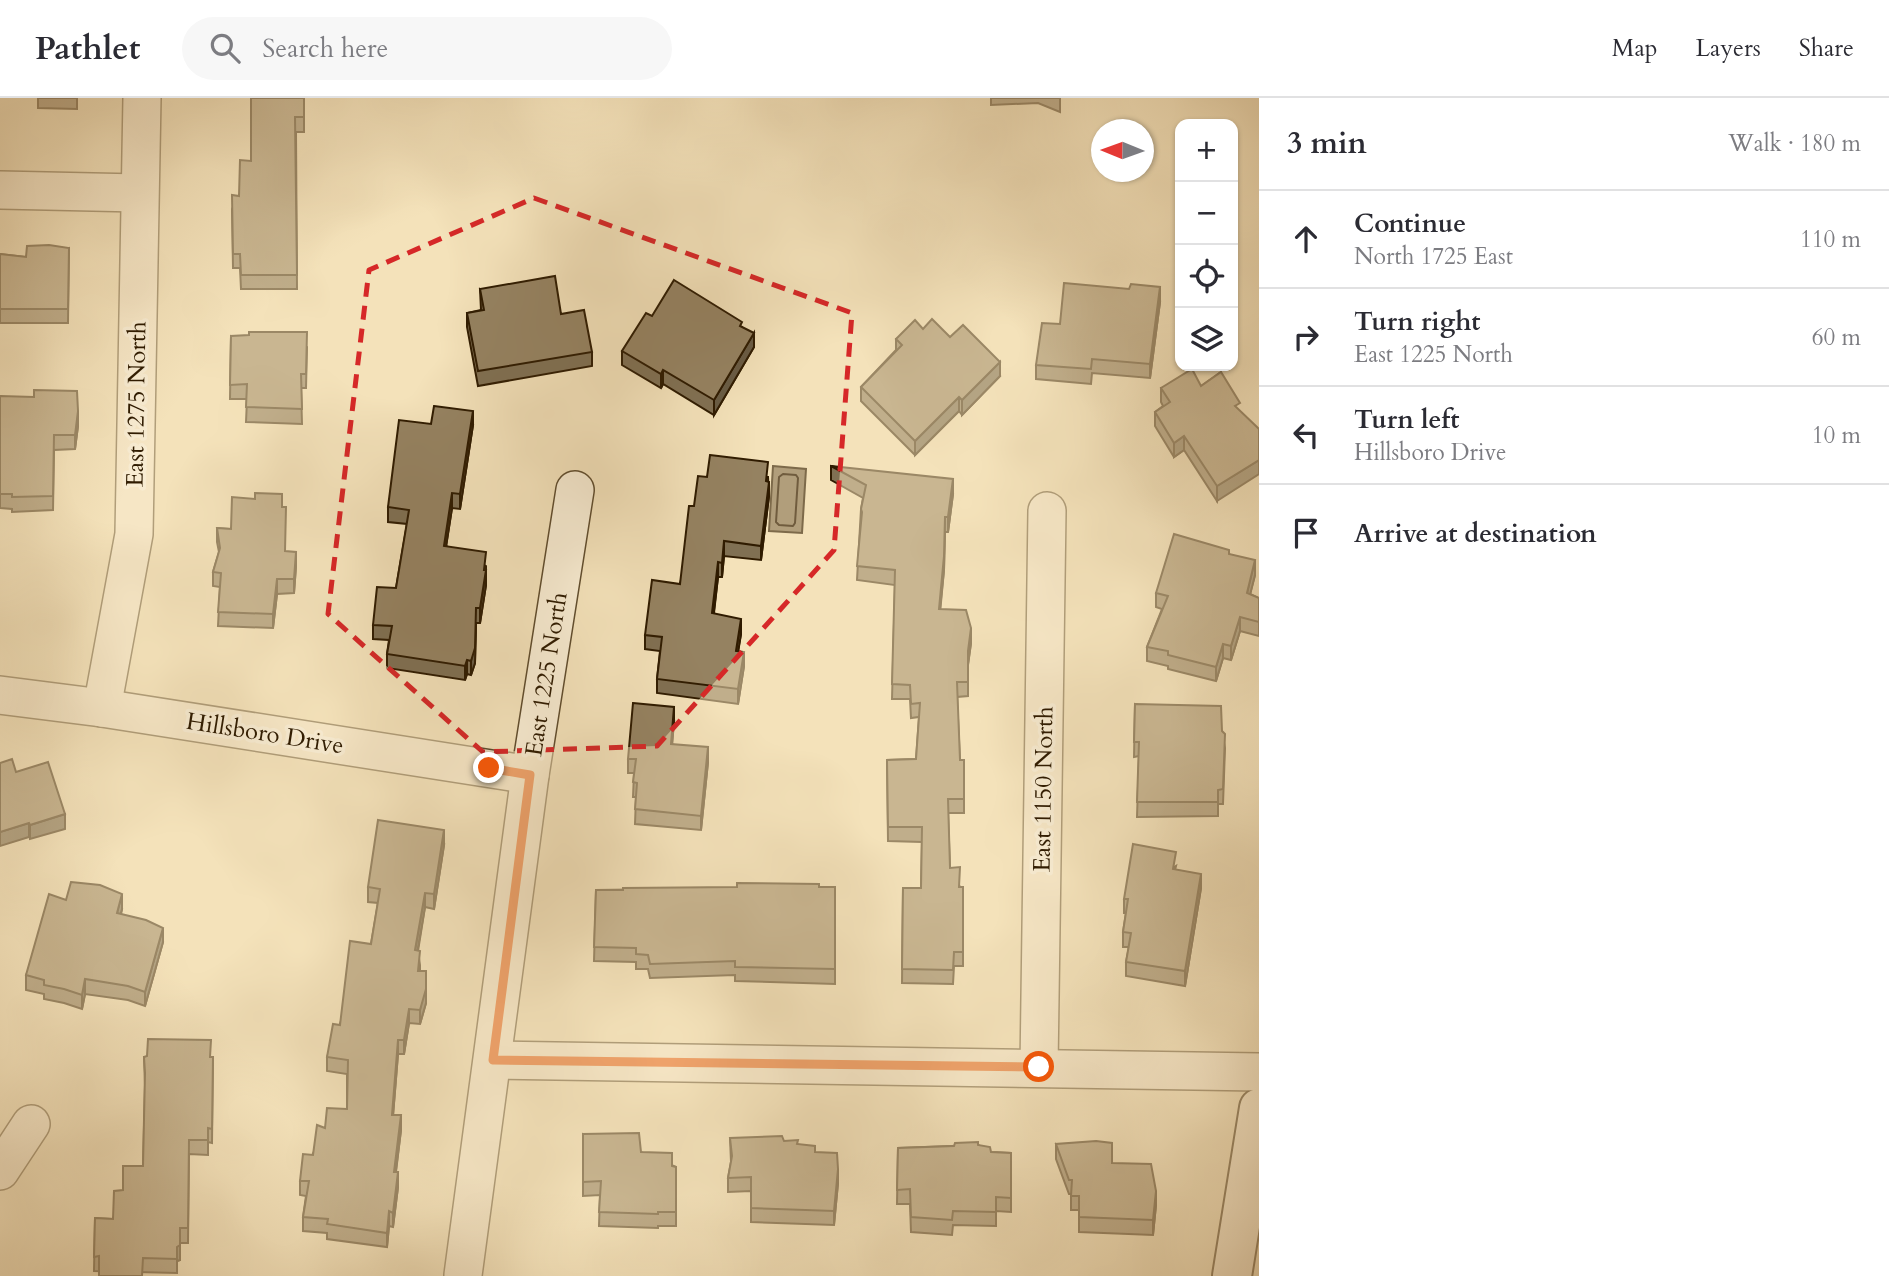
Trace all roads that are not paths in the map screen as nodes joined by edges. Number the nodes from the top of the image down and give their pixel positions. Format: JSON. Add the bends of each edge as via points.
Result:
{"nodes":[{"id":1,"x":142,"y":98,"type":"edge"},
{"id":2,"x":0,"y":190,"type":"edge"},
{"id":3,"x":139,"y":193,"type":"junction"},
{"id":4,"x":575,"y":490,"type":"dead end"},
{"id":5,"x":1047,"y":511,"type":"dead end"},
{"id":6,"x":0,"y":695,"type":"edge"},
{"id":7,"x":102,"y":708,"type":"junction"},
{"id":8,"x":530,"y":775,"type":"junction"},
{"id":9,"x":493,"y":1060,"type":"junction"},
{"id":10,"x":1039,"y":1067,"type":"junction"},
{"id":11,"x":1259,"y":1072,"type":"edge"},
{"id":12,"x":1259,"y":1108,"type":"edge"},
{"id":13,"x":31,"y":1124,"type":"dead end"},
{"id":14,"x":0,"y":1171,"type":"edge"},
{"id":15,"x":463,"y":1275,"type":"edge"},
{"id":16,"x":1232,"y":1276,"type":"edge"}],
"edges":[{"from":1,"to":3,"type":"street","name":"East 1275 North"},
{"from":2,"to":3,"type":"street"},
{"from":3,"to":7,"type":"street","name":"East 1275 North","via":[[134,534]]},
{"from":4,"to":8,"type":"street","name":"East 1225 North"},
{"from":5,"to":10,"type":"street","name":"East 1150 North"},
{"from":6,"to":7,"type":"street","name":"Hillsboro Drive"},
{"from":7,"to":8,"type":"street","name":"Hillsboro Drive"},
{"from":8,"to":9,"type":"street","name":"East 1225 North"},
{"from":9,"to":10,"type":"street"},
{"from":9,"to":15,"type":"street","name":"East 1225 North"},
{"from":10,"to":11,"type":"street"},
{"from":12,"to":16,"type":"street"},
{"from":13,"to":14,"type":"street"}]}
